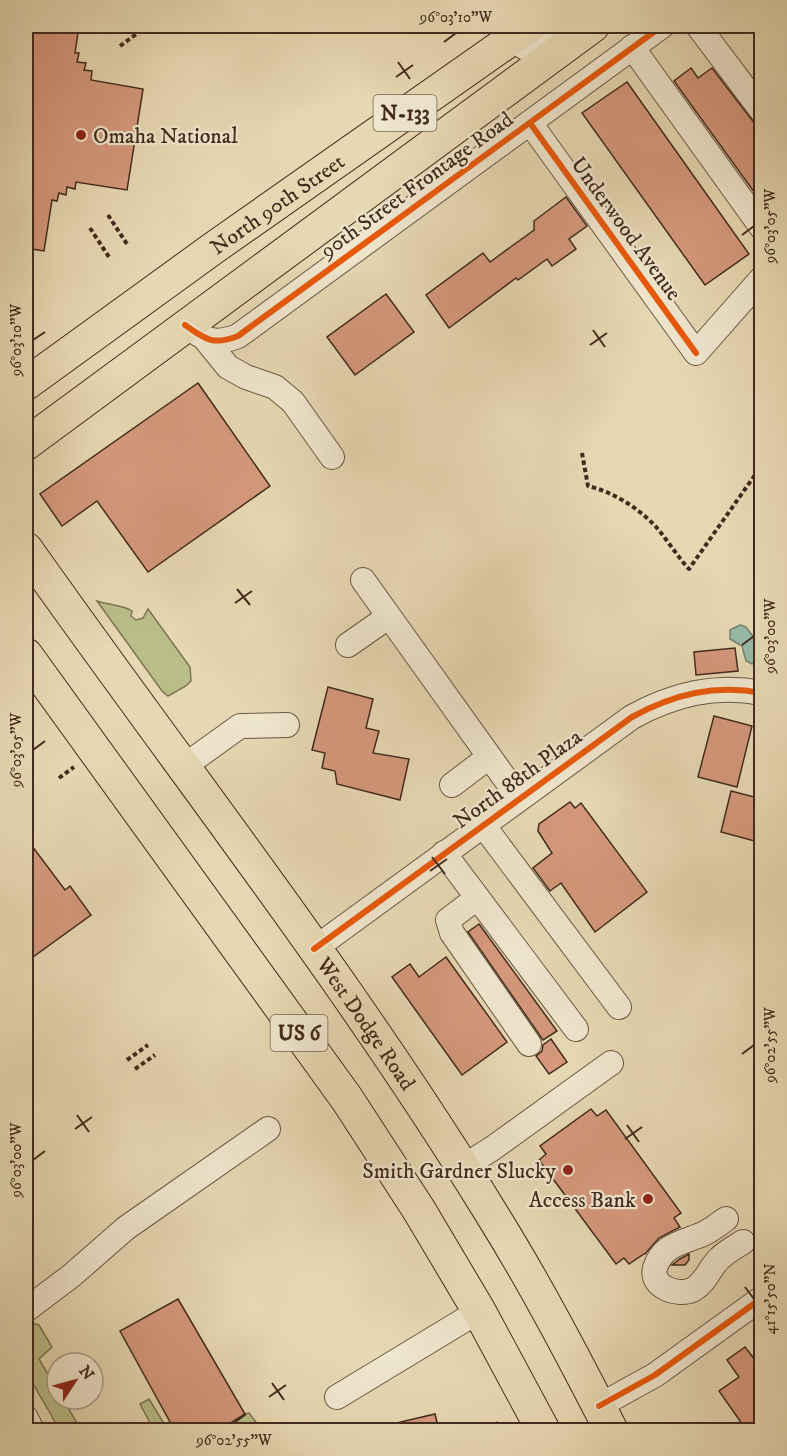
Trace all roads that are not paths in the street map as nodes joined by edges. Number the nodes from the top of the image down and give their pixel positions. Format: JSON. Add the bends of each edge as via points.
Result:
{"nodes":[{"id":1,"x":544,"y":26,"type":"edge"},
{"id":2,"x":592,"y":26,"type":"edge"},
{"id":3,"x":662,"y":26,"type":"edge"},
{"id":4,"x":698,"y":26,"type":"edge"},
{"id":5,"x":514,"y":30,"type":"edge"},
{"id":6,"x":632,"y":47,"type":"junction"},
{"id":7,"x":548,"y":58,"type":"junction"},
{"id":8,"x":762,"y":111,"type":"edge"},
{"id":9,"x":530,"y":123,"type":"junction"},
{"id":10,"x":762,"y":228,"type":"edge"},
{"id":11,"x":762,"y":278,"type":"edge"},
{"id":12,"x":195,"y":332,"type":"junction"},
{"id":13,"x":26,"y":384,"type":"edge"},
{"id":14,"x":26,"y":444,"type":"edge"},
{"id":15,"x":332,"y":457,"type":"dead end"},
{"id":16,"x":26,"y":549,"type":"edge"},
{"id":17,"x":363,"y":579,"type":"dead end"},
{"id":18,"x":388,"y":617,"type":"junction"},
{"id":19,"x":348,"y":645,"type":"dead end"},
{"id":20,"x":26,"y":656,"type":"edge"},
{"id":21,"x":762,"y":693,"type":"edge"},
{"id":22,"x":287,"y":725,"type":"dead end"},
{"id":23,"x":489,"y":757,"type":"junction"},
{"id":24,"x":183,"y":767,"type":"junction"},
{"id":25,"x":452,"y":785,"type":"dead end"},
{"id":26,"x":519,"y":798,"type":"junction"},
{"id":27,"x":483,"y":825,"type":"junction"},
{"id":28,"x":444,"y":853,"type":"junction"},
{"id":29,"x":477,"y":898,"type":"junction"},
{"id":30,"x":314,"y":949,"type":"junction"},
{"id":31,"x":619,"y":1007,"type":"dead end"},
{"id":32,"x":576,"y":1029,"type":"dead end"},
{"id":33,"x":529,"y":1044,"type":"dead end"},
{"id":34,"x":611,"y":1063,"type":"dead end"},
{"id":35,"x":268,"y":1129,"type":"dead end"},
{"id":36,"x":463,"y":1167,"type":"junction"},
{"id":37,"x":726,"y":1219,"type":"dead end"},
{"id":38,"x":743,"y":1242,"type":"dead end"},
{"id":39,"x":762,"y":1298,"type":"edge"},
{"id":40,"x":26,"y":1310,"type":"edge"},
{"id":41,"x":479,"y":1311,"type":"junction"},
{"id":42,"x":337,"y":1397,"type":"dead end"},
{"id":43,"x":26,"y":1418,"type":"edge"},
{"id":44,"x":605,"y":1418,"type":"edge"},
{"id":45,"x":32,"y":1431,"type":"edge"},
{"id":46,"x":543,"y":1431,"type":"edge"}],
"edges":[{"from":1,"to":7,"type":"street"},
{"from":2,"to":7,"type":"main road","name":"North 90th Street","number":"N-133"},
{"from":3,"to":6,"type":"street","name":"90th Street Frontage Road"},
{"from":4,"to":8,"type":"street"},
{"from":5,"to":7,"type":"street","via":[[519,46]]},
{"from":5,"to":13,"type":"main road","name":"North 90th Street","number":"N-133"},
{"from":6,"to":9,"type":"street","name":"90th Street Frontage Road"},
{"from":6,"to":10,"type":"street"},
{"from":7,"to":12,"type":"main road","name":"North 90th Street","number":"N-133"},
{"from":9,"to":11,"type":"street","name":"Underwood Avenue","via":[[696,353]]},
{"from":9,"to":12,"type":"street","name":"90th Street Frontage Road","via":[[238,336],[217,342]]},
{"from":12,"to":14,"type":"main road","name":"North 90th Street","number":"N-133"},
{"from":12,"to":15,"type":"street","via":[[228,367],[275,387],[292,402]]},
{"from":16,"to":24,"type":"highway","name":"West Dodge Road","number":"US 6"},
{"from":17,"to":18,"type":"street"},
{"from":18,"to":19,"type":"street"},
{"from":18,"to":23,"type":"street"},
{"from":20,"to":41,"type":"highway","number":"US 6","via":[[347,1099]]},
{"from":21,"to":26,"type":"street","name":"North 88th Plaza","via":[[719,689],[687,694],[657,705],[622,723]]},
{"from":22,"to":24,"type":"street","via":[[240,726]]},
{"from":23,"to":25,"type":"street"},
{"from":23,"to":26,"type":"street"},
{"from":24,"to":30,"type":"highway","name":"West Dodge Road","number":"US 6"},
{"from":26,"to":27,"type":"street","name":"North 88th Plaza"},
{"from":27,"to":28,"type":"street","name":"North 88th Plaza"},
{"from":27,"to":31,"type":"street"},
{"from":28,"to":29,"type":"street"},
{"from":28,"to":30,"type":"street","name":"North 88th Plaza"},
{"from":29,"to":32,"type":"street"},
{"from":29,"to":33,"type":"street","via":[[448,920],[452,933]]},
{"from":30,"to":36,"type":"highway","name":"West Dodge Road","number":"US 6"},
{"from":34,"to":36,"type":"street"},
{"from":35,"to":40,"type":"street","via":[[126,1228]]},
{"from":36,"to":44,"type":"highway","name":"West Dodge Road","number":"US 6","via":[[523,1266]]},
{"from":37,"to":38,"type":"street","via":[[668,1250],[656,1266],[657,1280],[671,1291],[692,1290],[720,1258]]},
{"from":39,"to":44,"type":"street","via":[[651,1377]]},
{"from":41,"to":42,"type":"street"},
{"from":41,"to":46,"type":"highway","number":"US 6"},
{"from":43,"to":45,"type":"street"}]}
